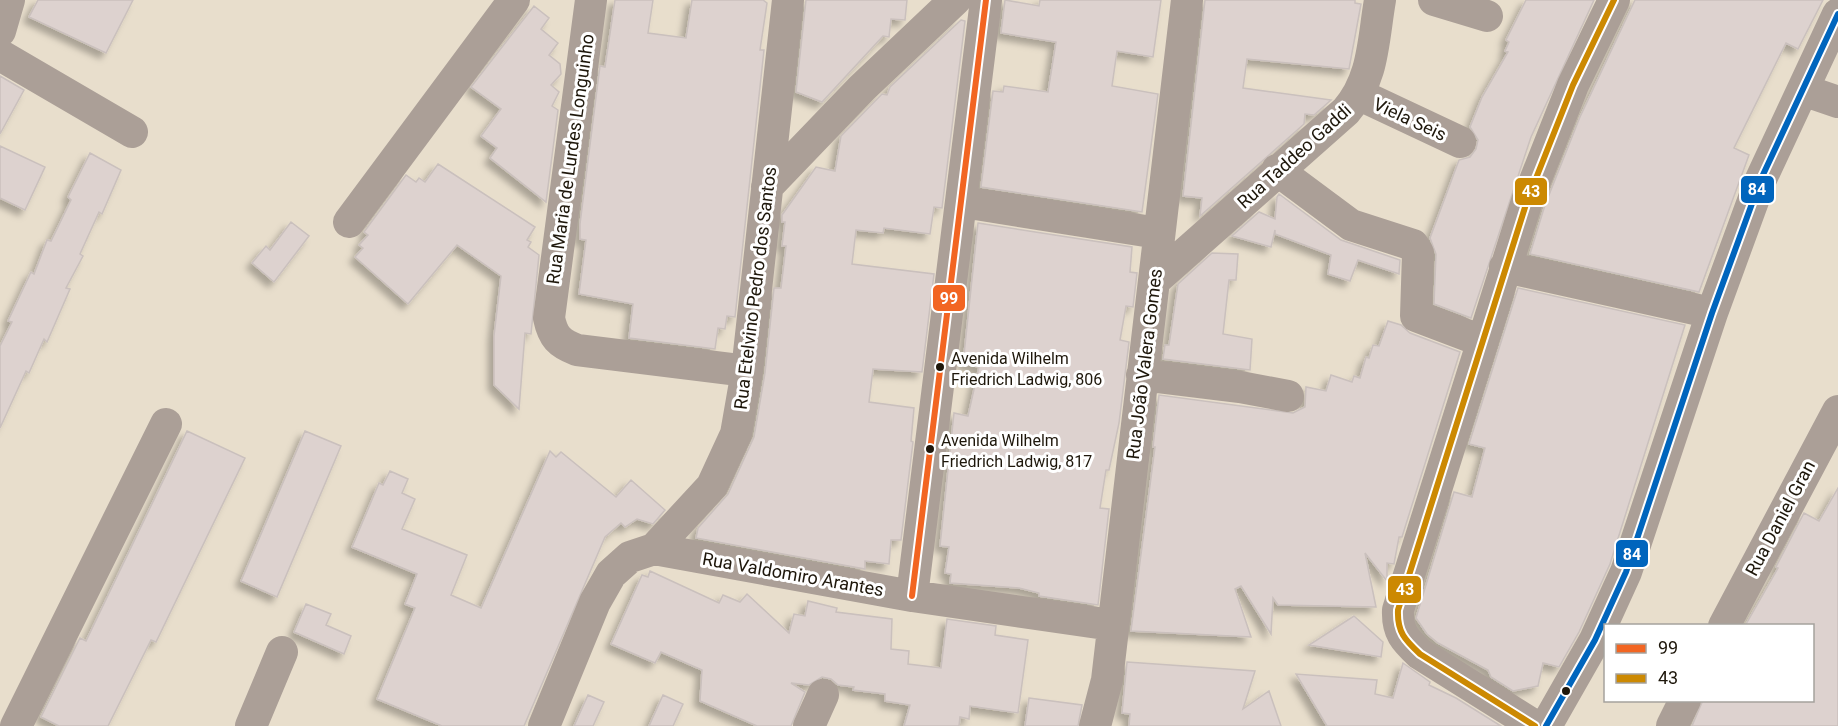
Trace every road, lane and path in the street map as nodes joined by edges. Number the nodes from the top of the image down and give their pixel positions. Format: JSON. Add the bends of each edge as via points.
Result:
{"nodes":[{"id":1,"x":9,"y":0,"type":"edge"},
{"id":2,"x":514,"y":0,"type":"edge"},
{"id":3,"x":591,"y":0,"type":"edge"},
{"id":4,"x":788,"y":0,"type":"edge"},
{"id":5,"x":955,"y":0,"type":"edge"},
{"id":6,"x":986,"y":0,"type":"edge"},
{"id":7,"x":1187,"y":0,"type":"edge"},
{"id":8,"x":1380,"y":0,"type":"edge"},
{"id":9,"x":1434,"y":0,"type":"edge"},
{"id":10,"x":1614,"y":0,"type":"edge"},
{"id":11,"x":1838,"y":14,"type":"edge"},
{"id":12,"x":1487,"y":16,"type":"dead end"},
{"id":13,"x":0,"y":31,"type":"edge"},
{"id":14,"x":0,"y":55,"type":"edge"},
{"id":15,"x":1803,"y":90,"type":"junction"},
{"id":16,"x":1360,"y":95,"type":"junction"},
{"id":17,"x":1838,"y":102,"type":"edge"},
{"id":18,"x":132,"y":132,"type":"dead end"},
{"id":19,"x":1460,"y":142,"type":"dead end"},
{"id":20,"x":1277,"y":170,"type":"junction"},
{"id":21,"x":767,"y":187,"type":"junction"},
{"id":22,"x":963,"y":202,"type":"junction"},
{"id":23,"x":349,"y":222,"type":"dead end"},
{"id":24,"x":1158,"y":233,"type":"junction"},
{"id":25,"x":1505,"y":267,"type":"junction"},
{"id":26,"x":1154,"y":281,"type":"junction"},
{"id":27,"x":1712,"y":313,"type":"junction"},
{"id":28,"x":1482,"y":341,"type":"junction"},
{"id":29,"x":747,"y":371,"type":"junction"},
{"id":30,"x":1142,"y":375,"type":"junction"},
{"id":31,"x":1288,"y":396,"type":"dead end"},
{"id":32,"x":1838,"y":411,"type":"edge"},
{"id":33,"x":166,"y":424,"type":"dead end"},
{"id":34,"x":654,"y":549,"type":"junction"},
{"id":35,"x":912,"y":596,"type":"junction"},
{"id":36,"x":1725,"y":624,"type":"edge"},
{"id":37,"x":1112,"y":626,"type":"junction"},
{"id":38,"x":282,"y":652,"type":"dead end"},
{"id":39,"x":823,"y":695,"type":"dead end"},
{"id":40,"x":1684,"y":702,"type":"edge"},
{"id":41,"x":16,"y":726,"type":"edge"},
{"id":42,"x":250,"y":726,"type":"edge"},
{"id":43,"x":544,"y":726,"type":"edge"},
{"id":44,"x":809,"y":726,"type":"edge"},
{"id":45,"x":1095,"y":726,"type":"edge"},
{"id":46,"x":1535,"y":726,"type":"edge"},
{"id":47,"x":1546,"y":726,"type":"edge"},
{"id":48,"x":1672,"y":726,"type":"edge"}],
"edges":[{"from":1,"to":13,"type":"street"},
{"from":2,"to":23,"type":"street"},
{"from":3,"to":29,"type":"street","name":"Rua Maria de Lurdes Longuinho","via":[[549,318],[552,334],[563,345],[577,350]]},
{"from":4,"to":21,"type":"street","name":"Rua Etelvino Pedro dos Santos"},
{"from":5,"to":21,"type":"street","via":[[878,72]]},
{"from":6,"to":22,"type":"street"},
{"from":7,"to":24,"type":"street","name":"Rua João Valera Gomes"},
{"from":8,"to":16,"type":"street","name":"Rua Taddeo Gaddi","via":[[1366,82]]},
{"from":9,"to":12,"type":"street"},
{"from":10,"to":25,"type":"street","via":[[1573,85]]},
{"from":11,"to":15,"type":"street"},
{"from":14,"to":18,"type":"street"},
{"from":15,"to":17,"type":"street"},
{"from":15,"to":27,"type":"street","via":[[1761,179]]},
{"from":16,"to":19,"type":"street","name":"Viela Seis"},
{"from":16,"to":20,"type":"street","name":"Rua Taddeo Gaddi"},
{"from":20,"to":26,"type":"street","name":"Rua Taddeo Gaddi"},
{"from":20,"to":28,"type":"street","via":[[1351,225],[1413,245],[1418,253],[1416,316]]},
{"from":21,"to":29,"type":"street","name":"Rua Etelvino Pedro dos Santos"},
{"from":22,"to":24,"type":"street"},
{"from":22,"to":35,"type":"street"},
{"from":24,"to":26,"type":"street","name":"Rua João Valera Gomes"},
{"from":25,"to":27,"type":"street"},
{"from":25,"to":28,"type":"street"},
{"from":26,"to":30,"type":"street","name":"Rua João Valera Gomes"},
{"from":27,"to":47,"type":"street","via":[[1626,572],[1595,640]]},
{"from":28,"to":46,"type":"street","via":[[1398,622],[1404,639],[1420,654]]},
{"from":29,"to":34,"type":"street","name":"Rua Etelvino Pedro dos Santos","via":[[736,434],[722,468],[712,486]]},
{"from":30,"to":31,"type":"street"},
{"from":30,"to":37,"type":"street","name":"Rua João Valera Gomes"},
{"from":32,"to":36,"type":"street","name":"Rua Daniel Gran"},
{"from":33,"to":41,"type":"street"},
{"from":34,"to":35,"type":"street","name":"Rua Valdomiro Arantes"},
{"from":34,"to":43,"type":"street","via":[[630,557],[611,574],[595,602]]},
{"from":35,"to":37,"type":"street","name":"Rua Valdomiro Arantes"},
{"from":37,"to":45,"type":"street","name":"Rua João Valera Gomes","via":[[1107,680]]},
{"from":38,"to":42,"type":"street"},
{"from":39,"to":44,"type":"street"},
{"from":40,"to":48,"type":"street"}]}
